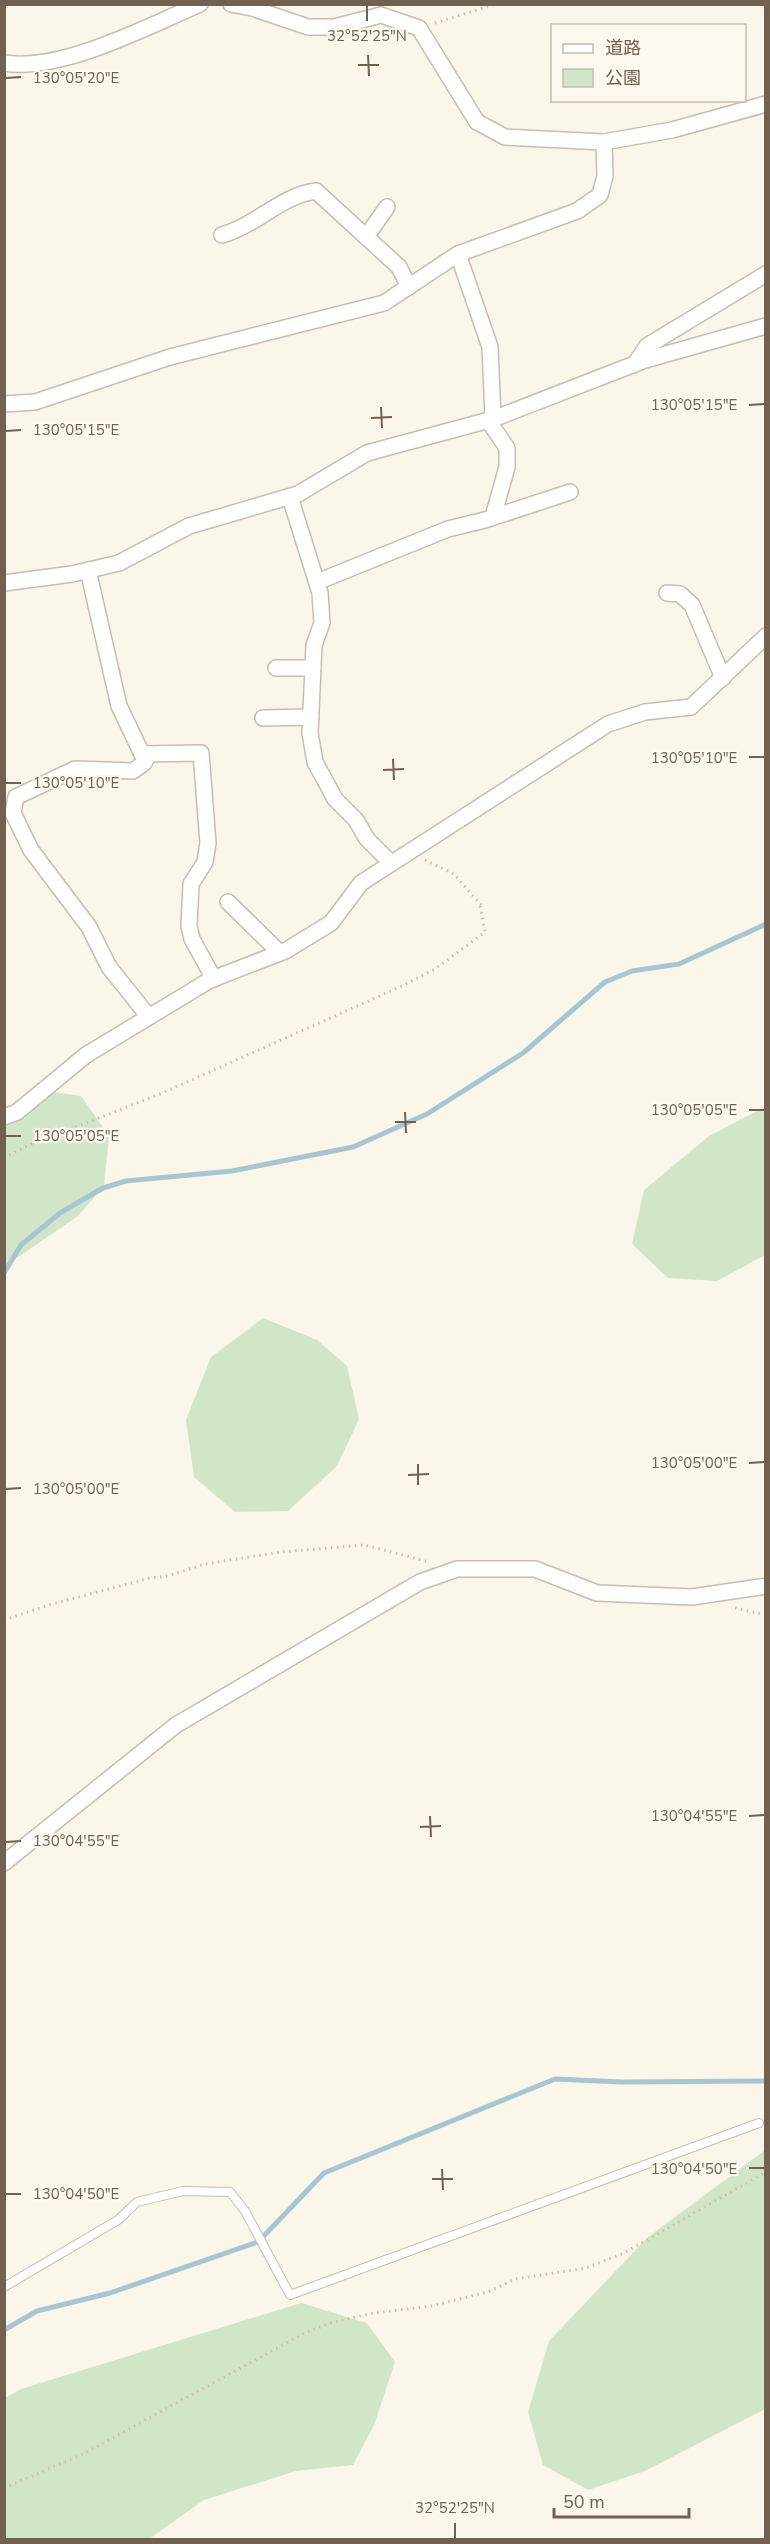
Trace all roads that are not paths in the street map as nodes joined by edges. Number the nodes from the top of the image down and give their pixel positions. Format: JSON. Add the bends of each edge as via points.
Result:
{"nodes":[{"id":1,"x":200,"y":4,"type":"edge"},
{"id":2,"x":231,"y":4,"type":"edge"},
{"id":3,"x":4,"y":63,"type":"edge"},
{"id":4,"x":765,"y":104,"type":"edge"},
{"id":5,"x":604,"y":142,"type":"junction"},
{"id":6,"x":387,"y":207,"type":"dead end"},
{"id":7,"x":222,"y":235,"type":"dead end"},
{"id":8,"x":366,"y":237,"type":"junction"},
{"id":9,"x":458,"y":254,"type":"junction"},
{"id":10,"x":765,"y":274,"type":"edge"},
{"id":11,"x":408,"y":287,"type":"junction"},
{"id":12,"x":765,"y":326,"type":"edge"},
{"id":13,"x":634,"y":365,"type":"junction"},
{"id":14,"x":4,"y":404,"type":"edge"},
{"id":15,"x":491,"y":419,"type":"junction"},
{"id":16,"x":570,"y":492,"type":"dead end"},
{"id":17,"x":290,"y":496,"type":"junction"},
{"id":18,"x":493,"y":517,"type":"junction"},
{"id":19,"x":88,"y":570,"type":"junction"},
{"id":20,"x":317,"y":582,"type":"junction"},
{"id":21,"x":4,"y":583,"type":"edge"},
{"id":22,"x":667,"y":593,"type":"dead end"},
{"id":23,"x":765,"y":636,"type":"edge"},
{"id":24,"x":276,"y":668,"type":"dead end"},
{"id":25,"x":313,"y":668,"type":"junction"},
{"id":26,"x":723,"y":678,"type":"junction"},
{"id":27,"x":311,"y":717,"type":"junction"},
{"id":28,"x":263,"y":718,"type":"dead end"},
{"id":29,"x":148,"y":754,"type":"junction"},
{"id":30,"x":391,"y":863,"type":"junction"},
{"id":31,"x":228,"y":902,"type":"dead end"},
{"id":32,"x":280,"y":953,"type":"junction"},
{"id":33,"x":214,"y":979,"type":"junction"},
{"id":34,"x":149,"y":1017,"type":"junction"},
{"id":35,"x":4,"y":1117,"type":"edge"},
{"id":36,"x":765,"y":1586,"type":"edge"},
{"id":37,"x":4,"y":1863,"type":"edge"},
{"id":38,"x":759,"y":2123,"type":"dead end"},
{"id":39,"x":4,"y":2287,"type":"edge"}],
"edges":[{"from":1,"to":3,"type":"street","via":[[83,54],[25,66]]},
{"from":2,"to":5,"type":"street","via":[[308,27],[334,27],[381,15],[419,28],[477,122],[505,137]]},
{"from":4,"to":5,"type":"street","via":[[672,130]]},
{"from":5,"to":9,"type":"street","via":[[605,176],[600,195],[577,211]]},
{"from":6,"to":8,"type":"street"},
{"from":7,"to":8,"type":"street","via":[[241,229],[299,193],[316,191]]},
{"from":8,"to":11,"type":"street","via":[[399,267]]},
{"from":9,"to":11,"type":"street"},
{"from":9,"to":15,"type":"street","via":[[490,347]]},
{"from":10,"to":13,"type":"street","via":[[647,346]]},
{"from":11,"to":14,"type":"street","via":[[384,303],[170,357],[35,402]]},
{"from":12,"to":13,"type":"street"},
{"from":13,"to":15,"type":"street"},
{"from":15,"to":17,"type":"street","via":[[367,453]]},
{"from":15,"to":18,"type":"street","via":[[507,448],[507,467]]},
{"from":16,"to":18,"type":"street"},
{"from":17,"to":19,"type":"street","via":[[189,526],[119,563]]},
{"from":17,"to":20,"type":"street"},
{"from":18,"to":20,"type":"street","via":[[448,529]]},
{"from":19,"to":21,"type":"street"},
{"from":19,"to":29,"type":"street","via":[[120,706],[142,754]]},
{"from":20,"to":25,"type":"street","via":[[322,623]]},
{"from":22,"to":26,"type":"street","via":[[680,594],[692,605]]},
{"from":23,"to":26,"type":"street"},
{"from":24,"to":25,"type":"street"},
{"from":25,"to":27,"type":"street"},
{"from":26,"to":30,"type":"street","via":[[691,707],[645,712],[608,724]]},
{"from":27,"to":28,"type":"street"},
{"from":27,"to":30,"type":"street","via":[[315,762],[335,799]]},
{"from":29,"to":33,"type":"street","via":[[201,753],[208,843],[205,862],[191,884],[189,926]]},
{"from":29,"to":34,"type":"street","via":[[133,771],[75,769],[16,797],[13,813],[31,850],[89,927],[109,967]]},
{"from":30,"to":32,"type":"street","via":[[361,883],[330,923]]},
{"from":31,"to":32,"type":"street"},
{"from":32,"to":33,"type":"street"},
{"from":33,"to":34,"type":"street"},
{"from":34,"to":35,"type":"street","via":[[86,1055],[17,1112]]},
{"from":36,"to":37,"type":"street","via":[[692,1597],[597,1593],[536,1569],[457,1569],[420,1582],[176,1725]]},
{"from":38,"to":39,"type":"lane","via":[[290,2295],[245,2211],[230,2192],[183,2191],[137,2202],[118,2220]]}]}
